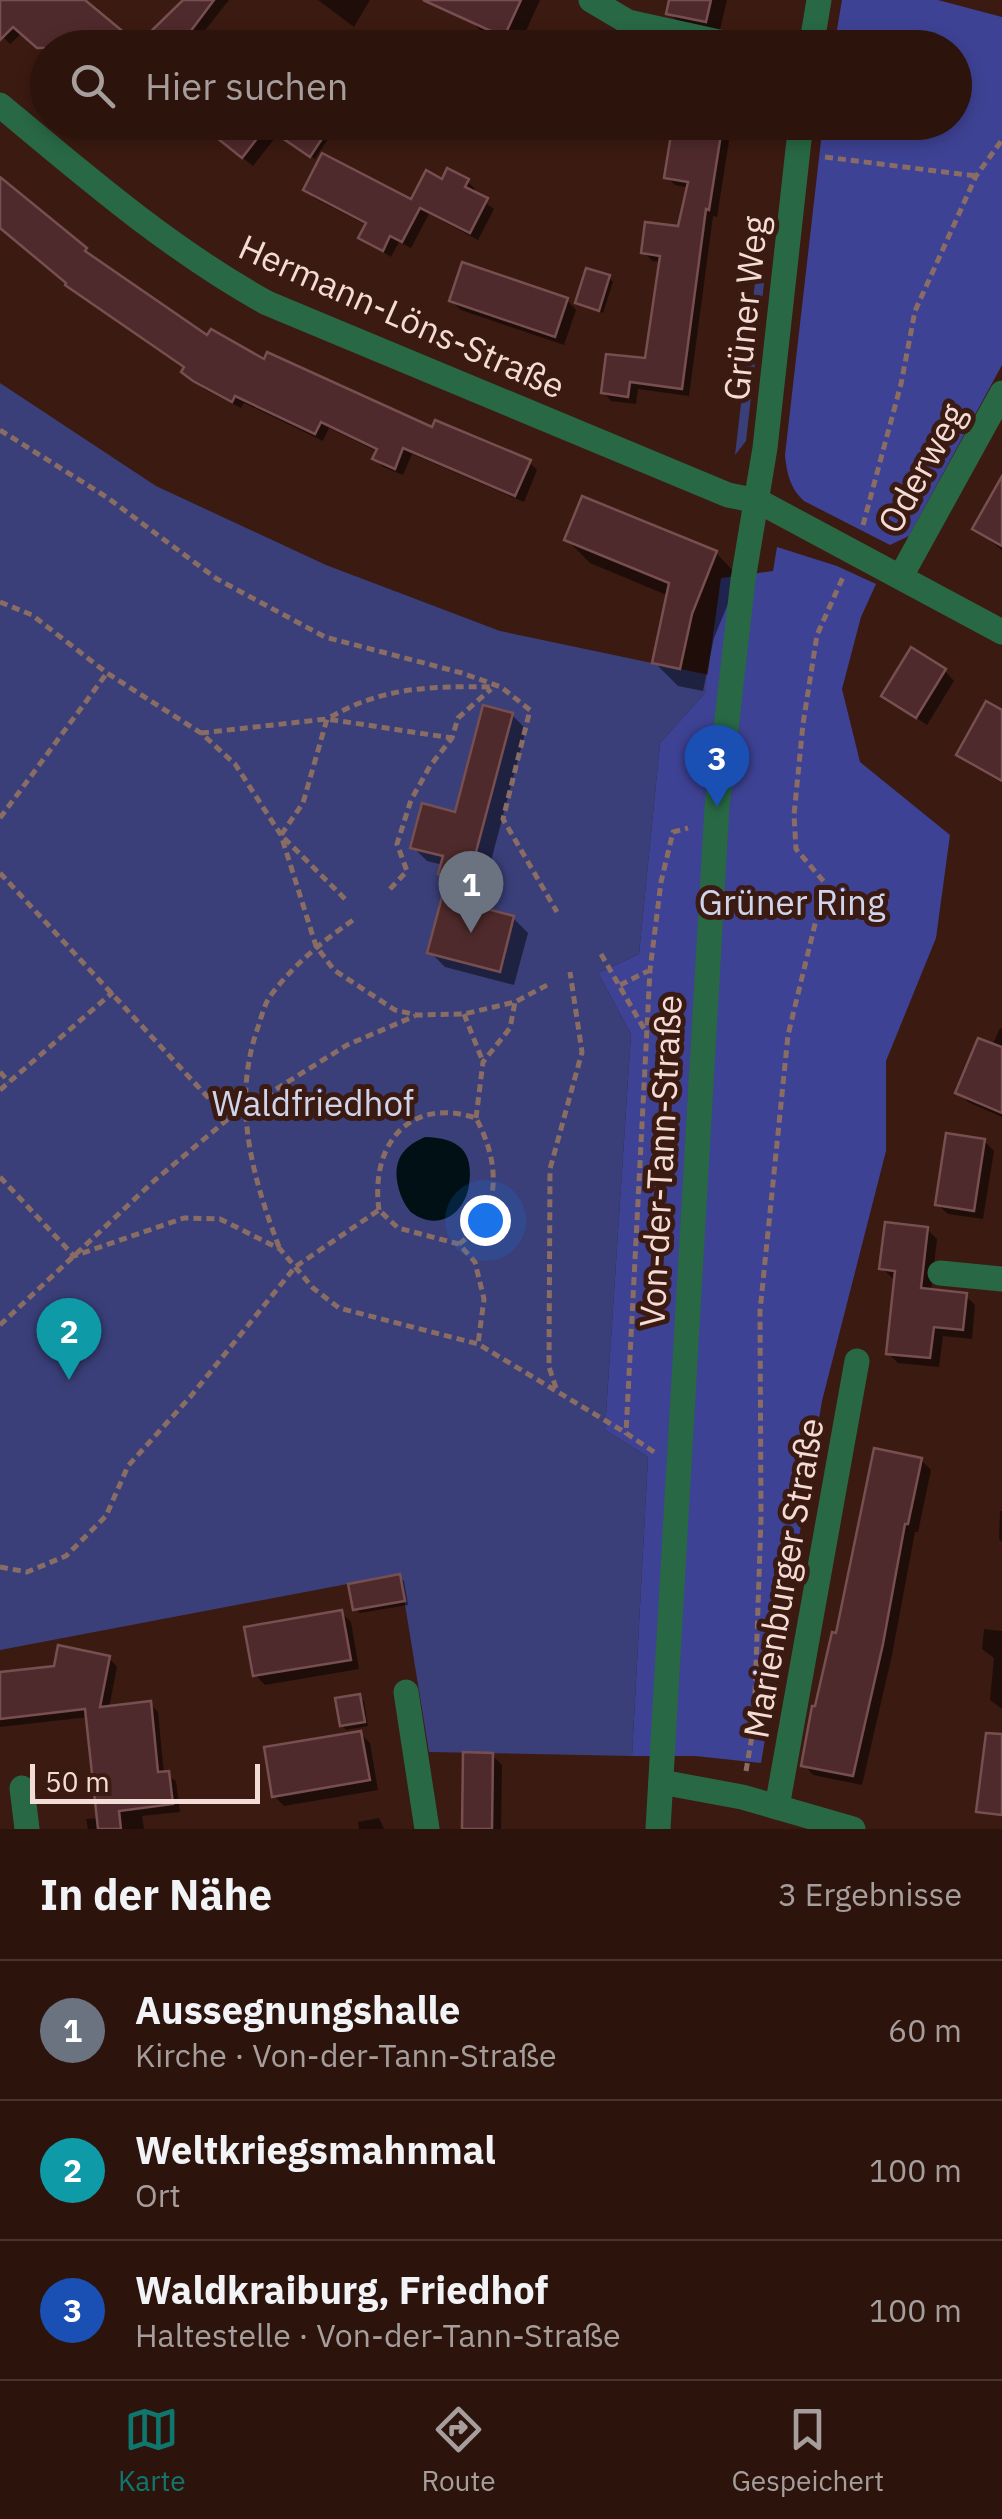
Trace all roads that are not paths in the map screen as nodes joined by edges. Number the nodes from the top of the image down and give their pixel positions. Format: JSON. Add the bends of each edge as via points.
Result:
{"nodes":[{"id":1,"x":591,"y":0,"type":"edge"},
{"id":2,"x":819,"y":0,"type":"edge"},
{"id":3,"x":664,"y":30,"type":"edge"},
{"id":4,"x":813,"y":30,"type":"edge"},
{"id":5,"x":0,"y":105,"type":"edge"},
{"id":6,"x":30,"y":129,"type":"edge"},
{"id":7,"x":44,"y":140,"type":"edge"},
{"id":8,"x":799,"y":140,"type":"edge"},
{"id":9,"x":1002,"y":393,"type":"edge"},
{"id":10,"x":758,"y":501,"type":"junction"},
{"id":11,"x":901,"y":576,"type":"junction"},
{"id":12,"x":1002,"y":632,"type":"edge"},
{"id":13,"x":940,"y":1272,"type":"dead end"},
{"id":14,"x":1002,"y":1279,"type":"edge"},
{"id":15,"x":857,"y":1360,"type":"dead end"},
{"id":16,"x":406,"y":1692,"type":"dead end"},
{"id":17,"x":661,"y":1782,"type":"junction"},
{"id":18,"x":22,"y":1788,"type":"dead end"},
{"id":19,"x":777,"y":1807,"type":"junction"},
{"id":20,"x":26,"y":1829,"type":"edge"},
{"id":21,"x":427,"y":1829,"type":"edge"},
{"id":22,"x":658,"y":1829,"type":"edge"},
{"id":23,"x":853,"y":1829,"type":"edge"}],
"edges":[{"from":1,"to":3,"type":"street","via":[[628,22]]},
{"from":2,"to":4,"type":"street"},
{"from":5,"to":6,"type":"street","name":"Hermann-Löns-Straße"},
{"from":7,"to":10,"type":"street","name":"Hermann-Löns-Straße","via":[[224,279],[268,304],[728,495]]},
{"from":8,"to":10,"type":"street","name":"Grüner Weg"},
{"from":9,"to":11,"type":"street","name":"Oderweg"},
{"from":10,"to":11,"type":"street","name":"Hermann-Löns-Straße"},
{"from":10,"to":17,"type":"street","name":"Von-der-Tann-Straße","via":[[717,807]]},
{"from":11,"to":12,"type":"street","name":"Hermann-Löns-Straße"},
{"from":13,"to":14,"type":"street"},
{"from":15,"to":19,"type":"street","name":"Marienburger Straße"},
{"from":16,"to":21,"type":"street"},
{"from":17,"to":19,"type":"street"},
{"from":17,"to":22,"type":"street","name":"Von-der-Tann-Straße"},
{"from":18,"to":20,"type":"street"},
{"from":19,"to":23,"type":"street"}]}
